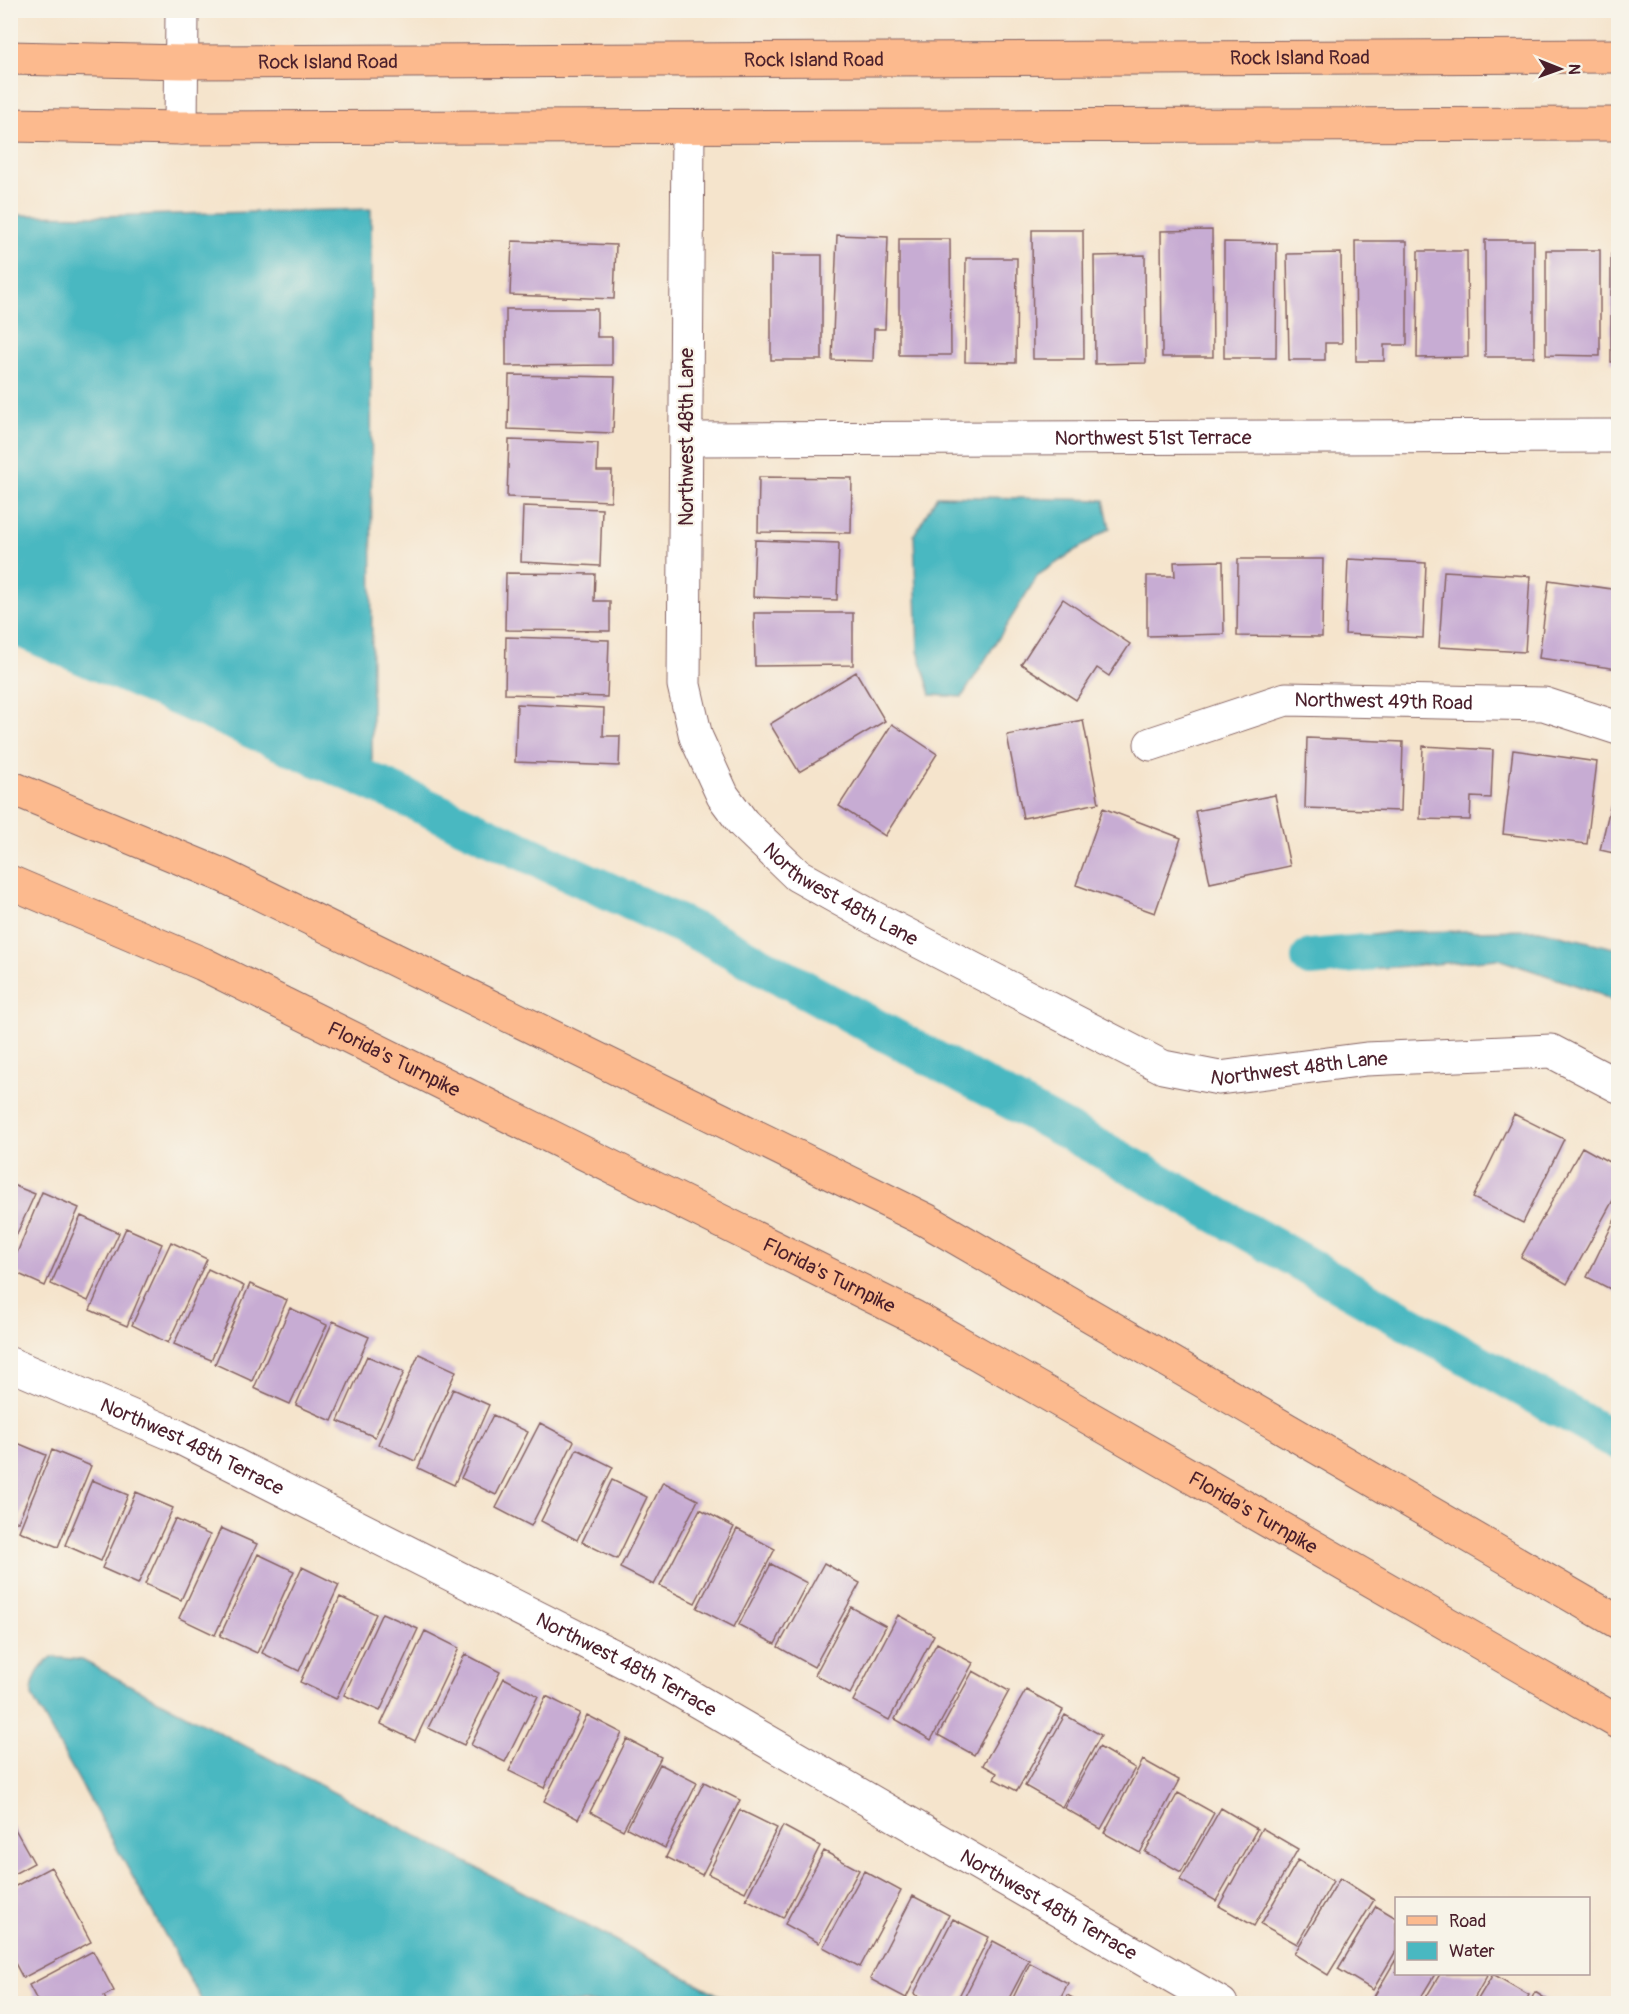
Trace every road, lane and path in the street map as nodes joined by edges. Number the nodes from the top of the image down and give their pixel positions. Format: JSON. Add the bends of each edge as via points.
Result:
{"nodes":[{"id":1,"x":182,"y":10,"type":"edge"},
{"id":2,"x":1618,"y":56,"type":"edge"},
{"id":3,"x":10,"y":58,"type":"edge"},
{"id":4,"x":183,"y":62,"type":"junction"},
{"id":5,"x":1618,"y":124,"type":"edge"},
{"id":6,"x":10,"y":125,"type":"edge"},
{"id":7,"x":688,"y":127,"type":"junction"},
{"id":8,"x":181,"y":128,"type":"junction"},
{"id":9,"x":1618,"y":436,"type":"edge"},
{"id":10,"x":687,"y":439,"type":"junction"},
{"id":11,"x":1618,"y":728,"type":"edge"},
{"id":12,"x":1151,"y":744,"type":"dead end"},
{"id":13,"x":10,"y":787,"type":"edge"},
{"id":14,"x":10,"y":882,"type":"edge"},
{"id":15,"x":1618,"y":1086,"type":"edge"},
{"id":16,"x":10,"y":1364,"type":"edge"},
{"id":17,"x":1618,"y":1622,"type":"edge"},
{"id":18,"x":1618,"y":1722,"type":"edge"},
{"id":19,"x":1221,"y":2004,"type":"edge"}],
"edges":[{"from":1,"to":4,"type":"street"},
{"from":2,"to":4,"type":"main road","name":"Rock Island Road"},
{"from":3,"to":4,"type":"main road","name":"Rock Island Road"},
{"from":4,"to":8,"type":"street"},
{"from":5,"to":7,"type":"main road"},
{"from":6,"to":8,"type":"main road"},
{"from":7,"to":8,"type":"main road"},
{"from":7,"to":10,"type":"street","name":"Northwest 48th Lane"},
{"from":9,"to":10,"type":"street","name":"Northwest 51st Terrace"},
{"from":10,"to":15,"type":"street","name":"Northwest 48th Lane","via":[[682,660],[689,712],[723,796],[750,829],[798,875],[1163,1067],[1219,1078],[1366,1059],[1551,1051]]},
{"from":11,"to":12,"type":"street","name":"Northwest 49th Road","via":[[1544,704],[1286,699]]},
{"from":13,"to":17,"type":"main road","via":[[224,876],[926,1220]]},
{"from":14,"to":18,"type":"main road","name":"Florida's Turnpike","via":[[203,964],[914,1317]]},
{"from":16,"to":19,"type":"street","name":"Northwest 48th Terrace","via":[[177,1436],[663,1681]]}]}
